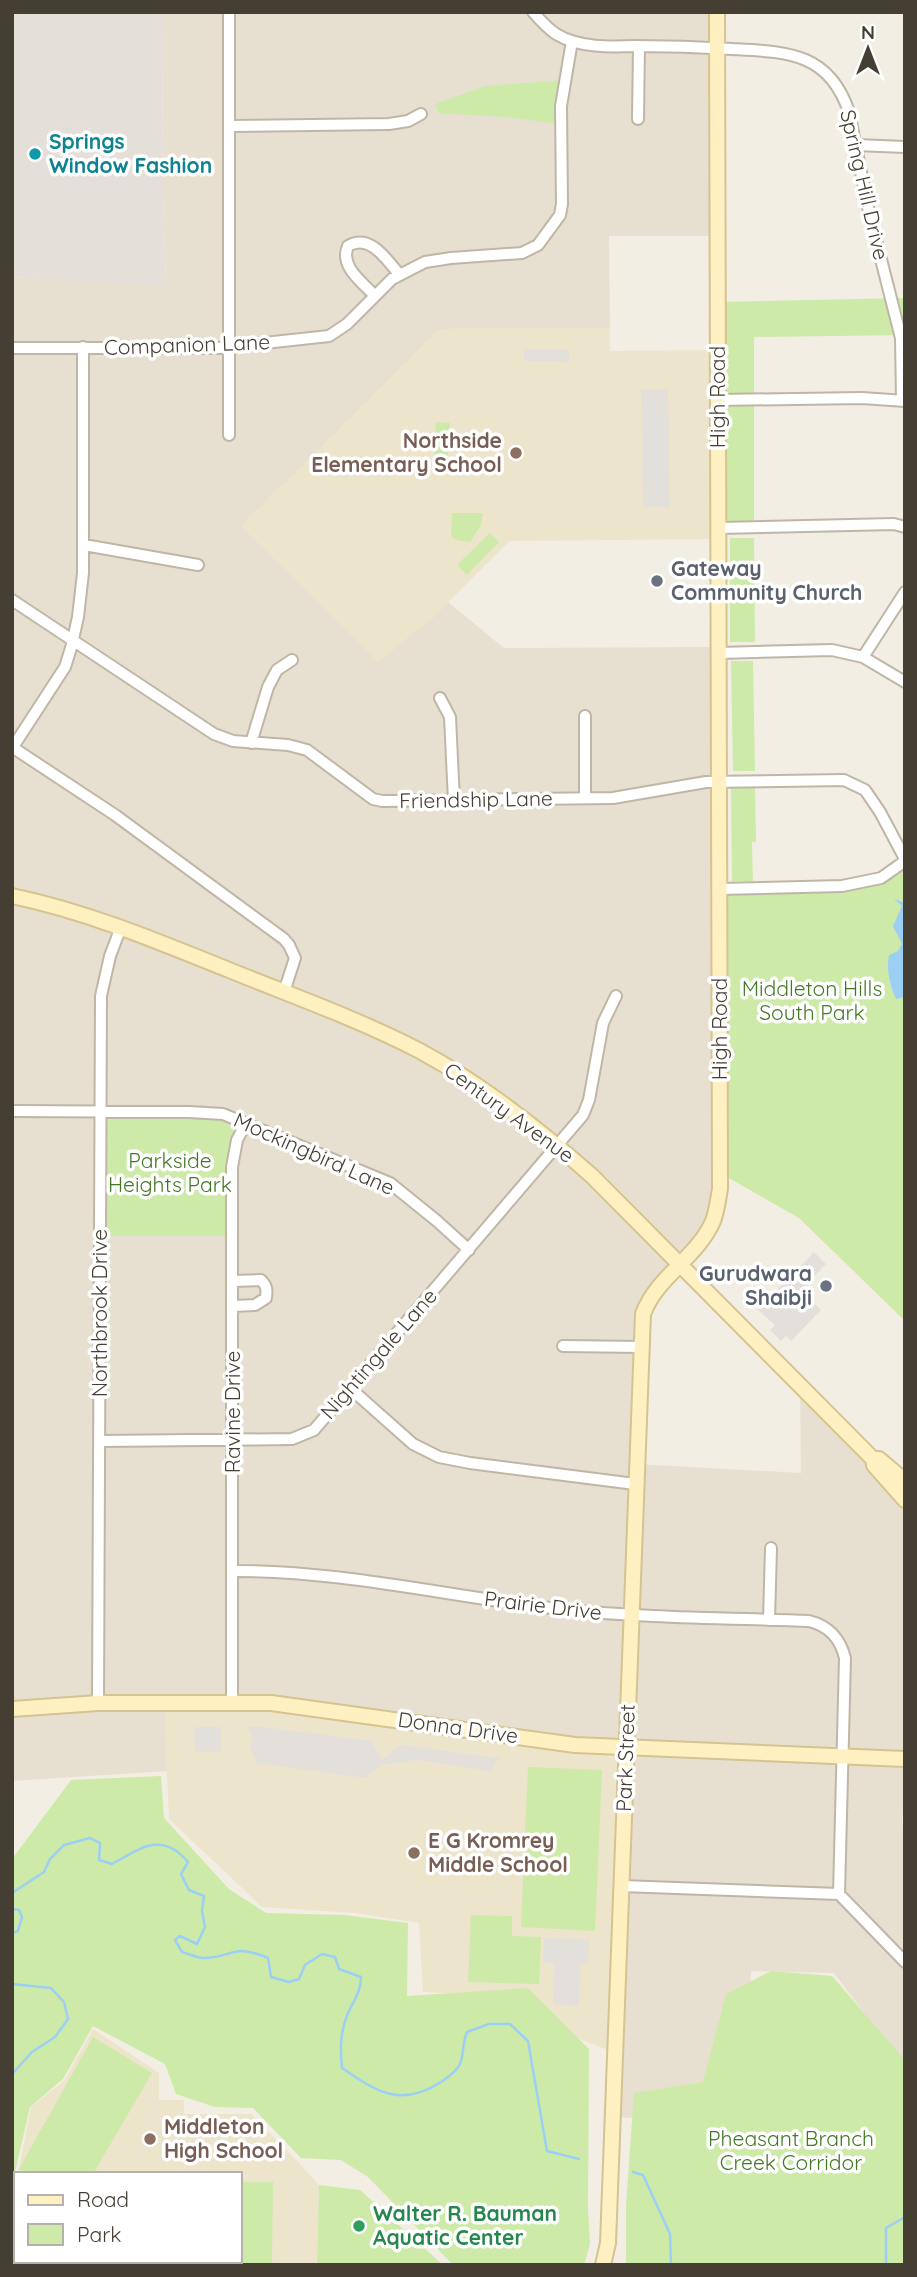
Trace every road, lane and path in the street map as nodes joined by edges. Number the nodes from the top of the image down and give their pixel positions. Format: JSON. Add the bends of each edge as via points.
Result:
{"nodes":[{"id":1,"x":229,"y":12,"type":"edge"},
{"id":2,"x":533,"y":12,"type":"edge"},
{"id":3,"x":717,"y":12,"type":"edge"},
{"id":4,"x":572,"y":41,"type":"junction"},
{"id":5,"x":639,"y":46,"type":"junction"},
{"id":6,"x":717,"y":48,"type":"junction"},
{"id":7,"x":421,"y":114,"type":"dead end"},
{"id":8,"x":638,"y":119,"type":"dead end"},
{"id":9,"x":229,"y":126,"type":"junction"},
{"id":10,"x":856,"y":145,"type":"junction"},
{"id":11,"x":905,"y":147,"type":"edge"},
{"id":12,"x":399,"y":274,"type":"junction"},
{"id":13,"x":374,"y":295,"type":"junction"},
{"id":14,"x":83,"y":347,"type":"junction"},
{"id":15,"x":230,"y":347,"type":"junction"},
{"id":16,"x":12,"y":348,"type":"edge"},
{"id":17,"x":718,"y":400,"type":"junction"},
{"id":18,"x":903,"y":401,"type":"edge"},
{"id":19,"x":229,"y":435,"type":"dead end"},
{"id":20,"x":905,"y":527,"type":"edge"},
{"id":21,"x":719,"y":528,"type":"junction"},
{"id":22,"x":84,"y":545,"type":"junction"},
{"id":23,"x":198,"y":565,"type":"dead end"},
{"id":24,"x":905,"y":592,"type":"edge"},
{"id":25,"x":12,"y":600,"type":"edge"},
{"id":26,"x":73,"y":639,"type":"junction"},
{"id":27,"x":719,"y":653,"type":"junction"},
{"id":28,"x":863,"y":657,"type":"junction"},
{"id":29,"x":292,"y":660,"type":"dead end"},
{"id":30,"x":905,"y":682,"type":"edge"},
{"id":31,"x":440,"y":698,"type":"dead end"},
{"id":32,"x":585,"y":716,"type":"dead end"},
{"id":33,"x":251,"y":743,"type":"junction"},
{"id":34,"x":13,"y":747,"type":"edge"},
{"id":35,"x":719,"y":781,"type":"junction"},
{"id":36,"x":585,"y":798,"type":"junction"},
{"id":37,"x":454,"y":801,"type":"junction"},
{"id":38,"x":905,"y":860,"type":"edge"},
{"id":39,"x":719,"y":889,"type":"junction"},
{"id":40,"x":12,"y":896,"type":"edge"},
{"id":41,"x":121,"y":927,"type":"junction"},
{"id":42,"x":284,"y":992,"type":"junction"},
{"id":43,"x":616,"y":996,"type":"dead end"},
{"id":44,"x":12,"y":1111,"type":"edge"},
{"id":45,"x":100,"y":1112,"type":"junction"},
{"id":46,"x":246,"y":1123,"type":"junction"},
{"id":47,"x":557,"y":1145,"type":"junction"},
{"id":48,"x":469,"y":1250,"type":"junction"},
{"id":49,"x":678,"y":1264,"type":"junction"},
{"id":50,"x":233,"y":1281,"type":"junction"},
{"id":51,"x":233,"y":1306,"type":"junction"},
{"id":52,"x":563,"y":1346,"type":"dead end"},
{"id":53,"x":641,"y":1347,"type":"junction"},
{"id":54,"x":351,"y":1390,"type":"junction"},
{"id":55,"x":100,"y":1441,"type":"junction"},
{"id":56,"x":233,"y":1441,"type":"junction"},
{"id":57,"x":873,"y":1459,"type":"junction"},
{"id":58,"x":905,"y":1481,"type":"edge"},
{"id":59,"x":635,"y":1484,"type":"junction"},
{"id":60,"x":905,"y":1500,"type":"edge"},
{"id":61,"x":771,"y":1548,"type":"dead end"},
{"id":62,"x":232,"y":1571,"type":"junction"},
{"id":63,"x":631,"y":1615,"type":"junction"},
{"id":64,"x":769,"y":1620,"type":"junction"},
{"id":65,"x":98,"y":1703,"type":"junction"},
{"id":66,"x":232,"y":1703,"type":"junction"},
{"id":67,"x":12,"y":1709,"type":"edge"},
{"id":68,"x":626,"y":1749,"type":"junction"},
{"id":69,"x":842,"y":1756,"type":"junction"},
{"id":70,"x":905,"y":1759,"type":"edge"},
{"id":71,"x":622,"y":1886,"type":"junction"},
{"id":72,"x":839,"y":1894,"type":"junction"},
{"id":73,"x":905,"y":1962,"type":"edge"},
{"id":74,"x":603,"y":2265,"type":"edge"}],
"edges":[{"from":1,"to":9,"type":"street"},
{"from":2,"to":4,"type":"street","name":"Spring Hill Drive"},
{"from":3,"to":6,"type":"street","name":"High Road"},
{"from":4,"to":5,"type":"street","name":"Spring Hill Drive"},
{"from":4,"to":12,"type":"street","name":"Companion Lane","via":[[560,124],[562,204],[560,215],[538,245],[522,253],[425,262]]},
{"from":5,"to":6,"type":"street","name":"Spring Hill Drive"},
{"from":5,"to":8,"type":"street"},
{"from":6,"to":10,"type":"street","name":"Spring Hill Drive","via":[[779,51],[818,67],[844,96]]},
{"from":6,"to":17,"type":"street","name":"High Road"},
{"from":7,"to":9,"type":"street","via":[[389,124]]},
{"from":9,"to":15,"type":"street"},
{"from":10,"to":11,"type":"street"},
{"from":10,"to":18,"type":"street","name":"Spring Hill Drive","via":[[901,338]]},
{"from":12,"to":13,"type":"street","name":"Companion Lane"},
{"from":12,"to":13,"type":"street","via":[[365,242],[348,246],[347,266]]},
{"from":13,"to":15,"type":"street","name":"Companion Lane","via":[[329,336]]},
{"from":14,"to":15,"type":"street","name":"Companion Lane"},
{"from":14,"to":16,"type":"street","name":"Companion Lane"},
{"from":14,"to":22,"type":"street"},
{"from":15,"to":19,"type":"street"},
{"from":17,"to":18,"type":"street"},
{"from":17,"to":21,"type":"street","name":"High Road"},
{"from":20,"to":21,"type":"street"},
{"from":21,"to":27,"type":"street","name":"High Road"},
{"from":22,"to":23,"type":"street"},
{"from":22,"to":26,"type":"street"},
{"from":24,"to":28,"type":"street"},
{"from":25,"to":26,"type":"street","name":"Friendship Lane"},
{"from":26,"to":33,"type":"street","name":"Friendship Lane","via":[[214,734]]},
{"from":26,"to":34,"type":"street","via":[[61,675]]},
{"from":27,"to":28,"type":"street","via":[[832,650]]},
{"from":27,"to":35,"type":"street","name":"High Road"},
{"from":28,"to":30,"type":"street"},
{"from":29,"to":33,"type":"street","via":[[277,670],[268,687]]},
{"from":31,"to":37,"type":"street","via":[[450,717]]},
{"from":32,"to":36,"type":"street"},
{"from":33,"to":37,"type":"street","name":"Friendship Lane","via":[[307,750],[382,802]]},
{"from":34,"to":42,"type":"street","via":[[284,939],[295,958]]},
{"from":35,"to":36,"type":"street","name":"Friendship Lane","via":[[613,798]]},
{"from":35,"to":38,"type":"street","via":[[844,780],[857,785],[880,812]]},
{"from":35,"to":39,"type":"street","name":"High Road"},
{"from":36,"to":37,"type":"street","name":"Friendship Lane"},
{"from":38,"to":39,"type":"street","via":[[881,878],[842,886]]},
{"from":39,"to":49,"type":"street","name":"High Road","via":[[720,1189],[713,1220]]},
{"from":40,"to":41,"type":"street","name":"Century Avenue"},
{"from":41,"to":42,"type":"street","name":"Century Avenue"},
{"from":41,"to":45,"type":"street","name":"Northbrook Drive","via":[[101,996]]},
{"from":42,"to":47,"type":"street","name":"Century Avenue","via":[[377,1030],[448,1067]]},
{"from":43,"to":47,"type":"street","name":"Nightingale Lane","via":[[603,1023],[589,1100],[583,1115]]},
{"from":44,"to":45,"type":"street","name":"Mockingbird Lane"},
{"from":45,"to":46,"type":"street","name":"Mockingbird Lane","via":[[219,1113]]},
{"from":45,"to":55,"type":"street","name":"Northbrook Drive"},
{"from":46,"to":48,"type":"street","name":"Mockingbird Lane","via":[[390,1184]]},
{"from":46,"to":50,"type":"street","name":"Ravine Drive","via":[[232,1167]]},
{"from":47,"to":48,"type":"street","name":"Nightingale Lane"},
{"from":47,"to":49,"type":"street","name":"Century Avenue"},
{"from":48,"to":54,"type":"street","name":"Nightingale Lane"},
{"from":49,"to":53,"type":"street","name":"Park Street","via":[[648,1300]]},
{"from":49,"to":57,"type":"street","name":"Century Avenue"},
{"from":50,"to":51,"type":"street","name":"Ravine Drive"},
{"from":50,"to":51,"type":"street","via":[[261,1280],[267,1292],[261,1303]]},
{"from":51,"to":56,"type":"street","name":"Ravine Drive"},
{"from":52,"to":53,"type":"street"},
{"from":53,"to":59,"type":"street","name":"Park Street"},
{"from":54,"to":56,"type":"street","name":"Nightingale Lane","via":[[314,1430],[292,1439]]},
{"from":54,"to":59,"type":"street","via":[[412,1444],[439,1457]]},
{"from":55,"to":56,"type":"street","name":"Nightingale Lane"},
{"from":55,"to":65,"type":"street","name":"Northbrook Drive"},
{"from":56,"to":62,"type":"street","name":"Ravine Drive"},
{"from":57,"to":58,"type":"street","name":"Century Avenue"},
{"from":57,"to":60,"type":"street","name":"Century Avenue"},
{"from":59,"to":63,"type":"street","name":"Park Street"},
{"from":61,"to":64,"type":"street"},
{"from":62,"to":63,"type":"street","name":"Prairie Drive","via":[[280,1571]]},
{"from":62,"to":66,"type":"street","name":"Ravine Drive"},
{"from":63,"to":64,"type":"street","name":"Prairie Drive"},
{"from":63,"to":68,"type":"street","name":"Park Street"},
{"from":64,"to":69,"type":"street","name":"Prairie Drive","via":[[816,1623],[840,1641],[846,1664]]},
{"from":65,"to":66,"type":"street","name":"Donna Drive"},
{"from":65,"to":67,"type":"street","name":"Donna Drive"},
{"from":66,"to":68,"type":"street","name":"Donna Drive","via":[[271,1703]]},
{"from":68,"to":69,"type":"street","name":"Donna Drive"},
{"from":68,"to":71,"type":"street","name":"Park Street"},
{"from":69,"to":70,"type":"street","name":"Donna Drive"},
{"from":69,"to":72,"type":"street"},
{"from":71,"to":72,"type":"street"},
{"from":71,"to":74,"type":"street","name":"Park Street","via":[[608,2242]]},
{"from":72,"to":73,"type":"street"}]}
